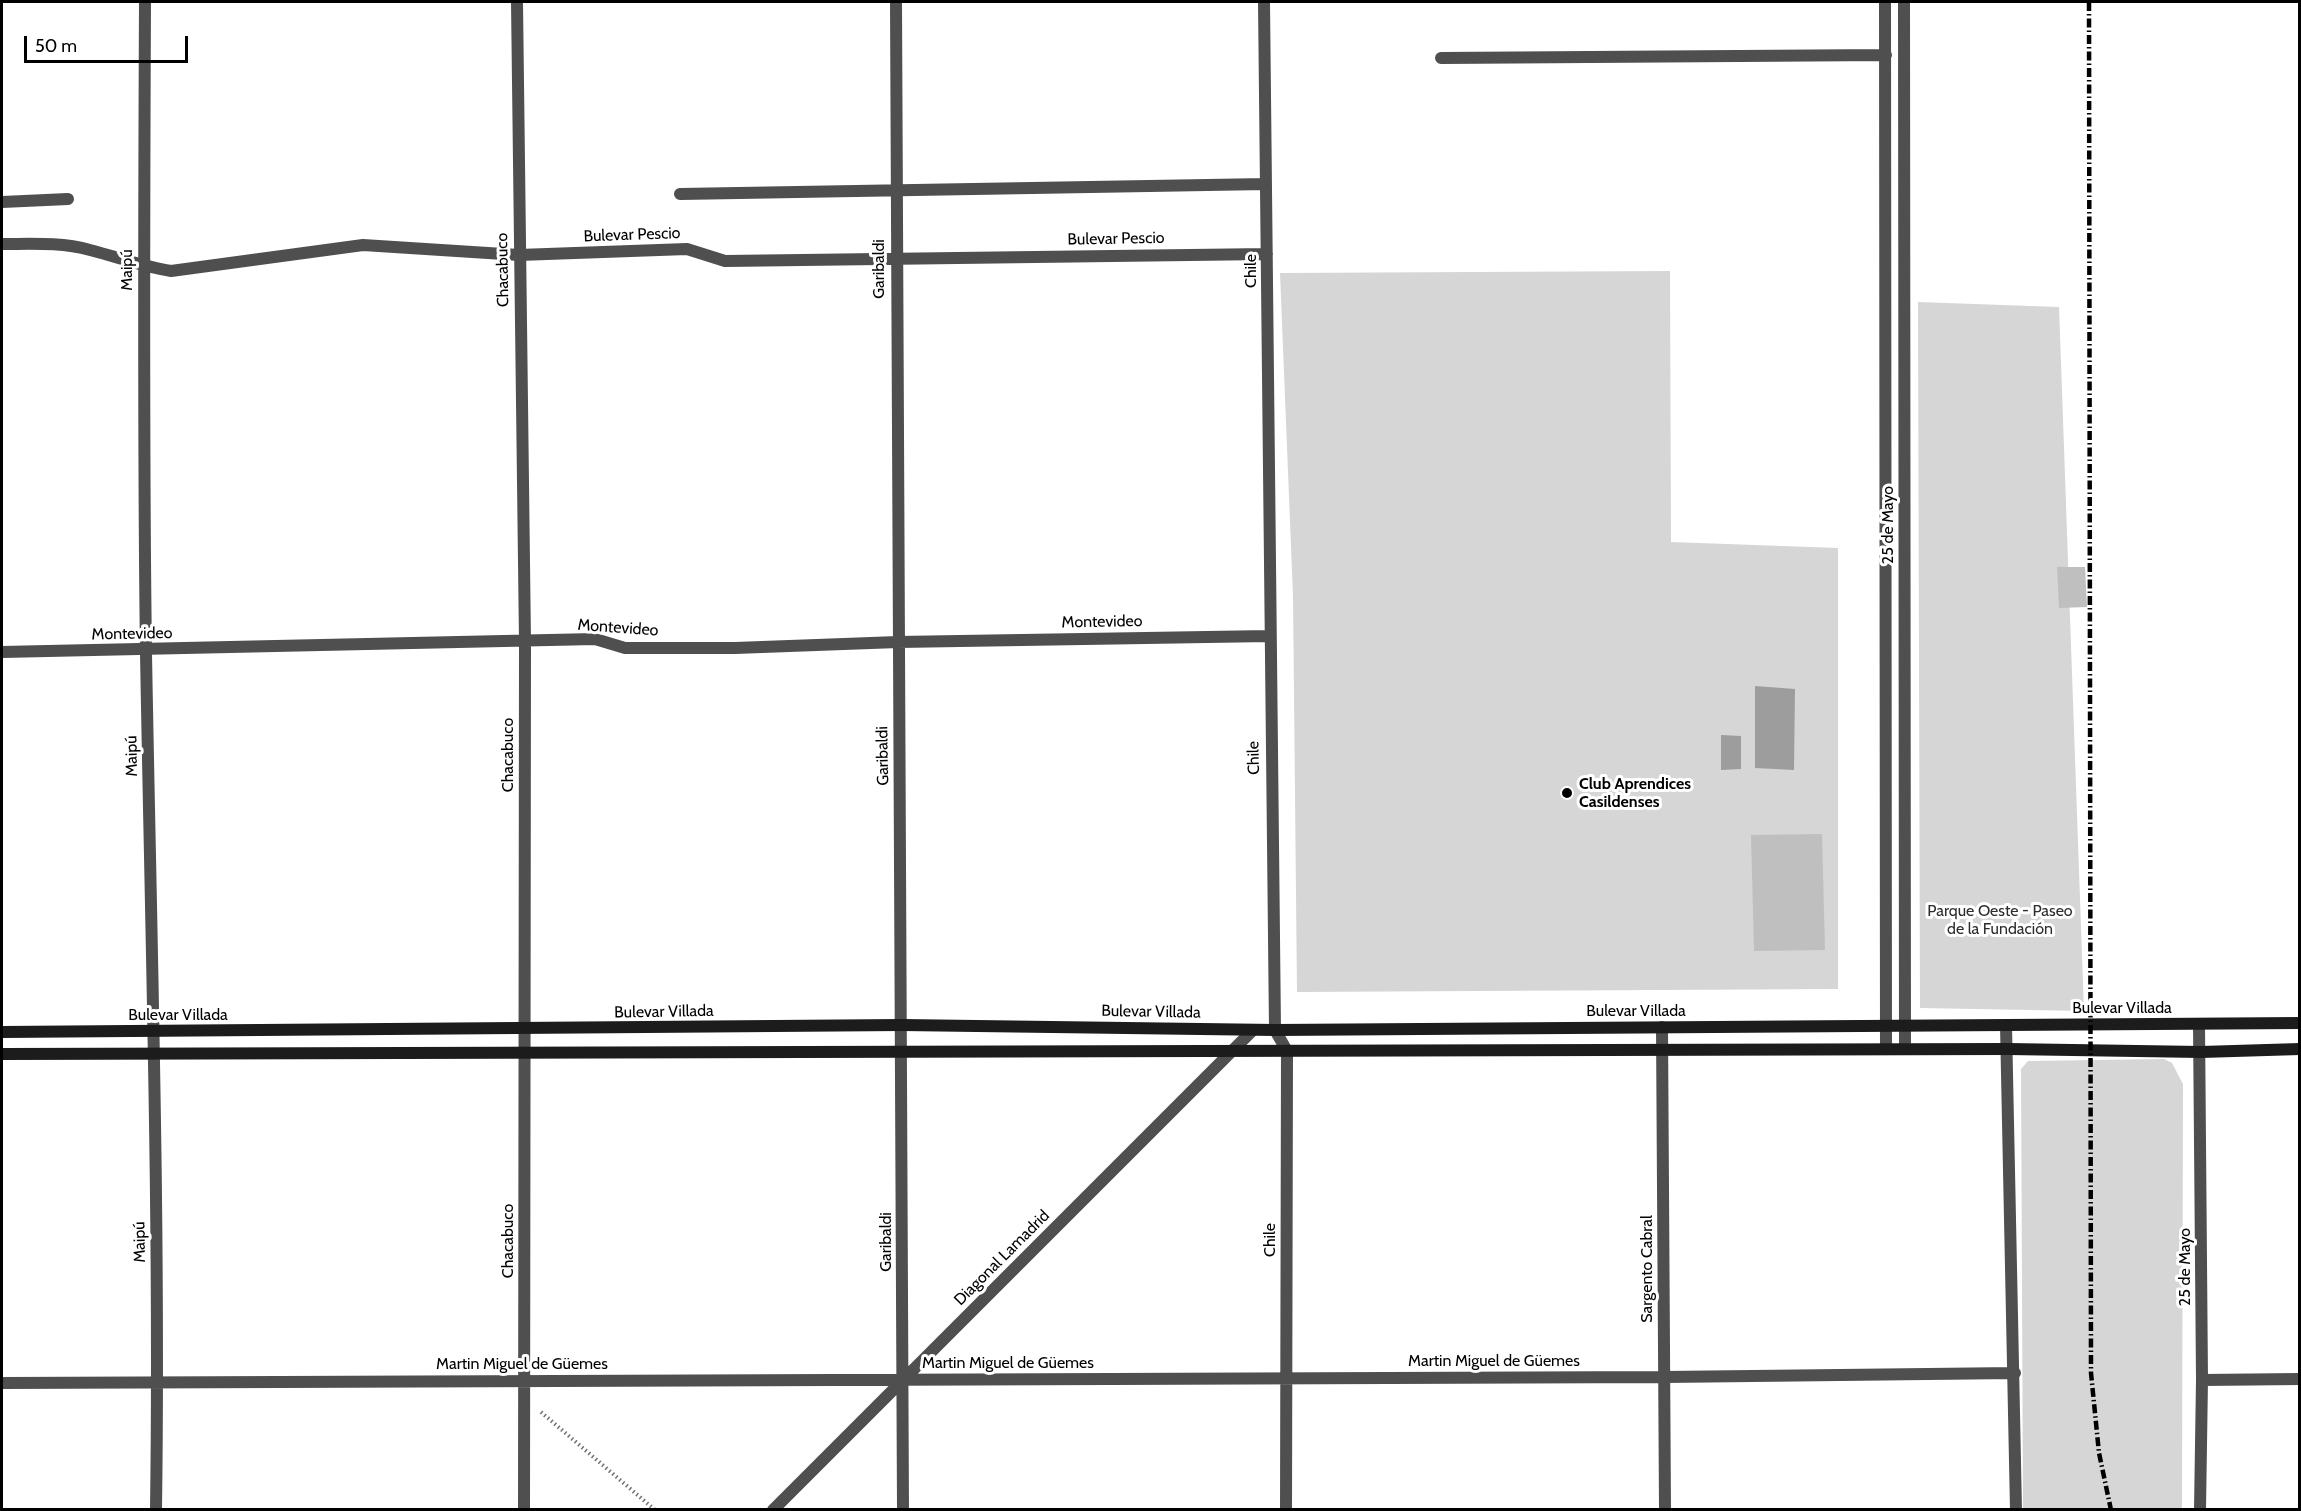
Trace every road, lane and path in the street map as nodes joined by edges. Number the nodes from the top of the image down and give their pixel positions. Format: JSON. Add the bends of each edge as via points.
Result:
{"nodes":[{"id":1,"x":145,"y":2,"type":"edge"},
{"id":2,"x":517,"y":2,"type":"edge"},
{"id":3,"x":896,"y":2,"type":"edge"},
{"id":4,"x":1264,"y":2,"type":"edge"},
{"id":5,"x":1885,"y":2,"type":"edge"},
{"id":6,"x":1904,"y":2,"type":"edge"},
{"id":7,"x":1886,"y":55,"type":"junction"},
{"id":8,"x":1441,"y":58,"type":"dead end"},
{"id":9,"x":1266,"y":184,"type":"junction"},
{"id":10,"x":896,"y":190,"type":"junction"},
{"id":11,"x":680,"y":194,"type":"dead end"},
{"id":12,"x":68,"y":199,"type":"dead end"},
{"id":13,"x":2,"y":202,"type":"edge"},
{"id":14,"x":2,"y":244,"type":"edge"},
{"id":15,"x":1267,"y":254,"type":"junction"},
{"id":16,"x":519,"y":255,"type":"junction"},
{"id":17,"x":895,"y":258,"type":"junction"},
{"id":18,"x":143,"y":267,"type":"junction"},
{"id":19,"x":1269,"y":636,"type":"junction"},
{"id":20,"x":525,"y":642,"type":"junction"},
{"id":21,"x":898,"y":642,"type":"junction"},
{"id":22,"x":146,"y":650,"type":"junction"},
{"id":23,"x":2,"y":652,"type":"edge"},
{"id":24,"x":2300,"y":1023,"type":"edge"},
{"id":25,"x":2199,"y":1024,"type":"junction"},
{"id":26,"x":902,"y":1025,"type":"junction"},
{"id":27,"x":2006,"y":1025,"type":"junction"},
{"id":28,"x":1887,"y":1026,"type":"junction"},
{"id":29,"x":1905,"y":1026,"type":"junction"},
{"id":30,"x":1662,"y":1027,"type":"junction"},
{"id":31,"x":524,"y":1030,"type":"junction"},
{"id":32,"x":1253,"y":1030,"type":"junction"},
{"id":33,"x":1275,"y":1030,"type":"junction"},
{"id":34,"x":154,"y":1031,"type":"junction"},
{"id":35,"x":2,"y":1032,"type":"edge"},
{"id":36,"x":1886,"y":1049,"type":"junction"},
{"id":37,"x":1905,"y":1049,"type":"junction"},
{"id":38,"x":2008,"y":1049,"type":"junction"},
{"id":39,"x":2300,"y":1049,"type":"edge"},
{"id":40,"x":1662,"y":1050,"type":"junction"},
{"id":41,"x":1234,"y":1051,"type":"junction"},
{"id":42,"x":1287,"y":1051,"type":"junction"},
{"id":43,"x":902,"y":1052,"type":"junction"},
{"id":44,"x":2201,"y":1052,"type":"junction"},
{"id":45,"x":2,"y":1054,"type":"edge"},
{"id":46,"x":154,"y":1054,"type":"junction"},
{"id":47,"x":526,"y":1054,"type":"junction"},
{"id":48,"x":2015,"y":1373,"type":"junction"},
{"id":49,"x":1665,"y":1377,"type":"junction"},
{"id":50,"x":1286,"y":1378,"type":"junction"},
{"id":51,"x":903,"y":1379,"type":"junction"},
{"id":52,"x":2300,"y":1379,"type":"edge"},
{"id":53,"x":524,"y":1380,"type":"junction"},
{"id":54,"x":2202,"y":1380,"type":"junction"},
{"id":55,"x":158,"y":1382,"type":"junction"},
{"id":56,"x":2,"y":1383,"type":"edge"},
{"id":57,"x":524,"y":1398,"type":"junction"},
{"id":58,"x":156,"y":1509,"type":"edge"},
{"id":59,"x":524,"y":1509,"type":"edge"},
{"id":60,"x":655,"y":1509,"type":"edge"},
{"id":61,"x":773,"y":1509,"type":"edge"},
{"id":62,"x":903,"y":1509,"type":"edge"},
{"id":63,"x":1286,"y":1509,"type":"edge"},
{"id":64,"x":1665,"y":1509,"type":"edge"},
{"id":65,"x":2016,"y":1509,"type":"edge"},
{"id":66,"x":2200,"y":1509,"type":"edge"}],
"edges":[{"from":1,"to":18,"type":"street","name":"Maipú"},
{"from":2,"to":16,"type":"street","name":"Chacabuco"},
{"from":3,"to":10,"type":"street","name":"Garibaldi"},
{"from":4,"to":9,"type":"street","name":"Chile"},
{"from":5,"to":7,"type":"street","name":"25 de Mayo"},
{"from":6,"to":29,"type":"street","name":"25 de Mayo"},
{"from":7,"to":8,"type":"street"},
{"from":7,"to":28,"type":"street","name":"25 de Mayo"},
{"from":9,"to":10,"type":"street"},
{"from":9,"to":15,"type":"street","name":"Chile"},
{"from":10,"to":11,"type":"street"},
{"from":10,"to":17,"type":"street","name":"Garibaldi"},
{"from":12,"to":13,"type":"street"},
{"from":14,"to":18,"type":"street","name":"Bulevar Pescio","via":[[64,245]]},
{"from":15,"to":17,"type":"street","name":"Bulevar Pescio"},
{"from":15,"to":19,"type":"street","name":"Chile"},
{"from":16,"to":17,"type":"street","name":"Bulevar Pescio","via":[[687,249],[725,261]]},
{"from":16,"to":18,"type":"street","name":"Bulevar Pescio","via":[[363,244],[171,271]]},
{"from":16,"to":20,"type":"street","name":"Chacabuco"},
{"from":17,"to":21,"type":"street","name":"Garibaldi"},
{"from":18,"to":22,"type":"street","name":"Maipú"},
{"from":19,"to":21,"type":"street","name":"Montevideo"},
{"from":19,"to":33,"type":"street","name":"Chile"},
{"from":20,"to":21,"type":"street","name":"Montevideo","via":[[595,639],[625,648],[735,648]]},
{"from":20,"to":22,"type":"street","name":"Montevideo"},
{"from":20,"to":31,"type":"street","name":"Chacabuco"},
{"from":21,"to":26,"type":"street","name":"Garibaldi"},
{"from":22,"to":23,"type":"street","name":"Montevideo"},
{"from":22,"to":34,"type":"street","name":"Maipú"},
{"from":24,"to":25,"type":"main road","name":"Bulevar Villada"},
{"from":25,"to":27,"type":"main road","name":"Bulevar Villada"},
{"from":25,"to":44,"type":"street","name":"25 de Mayo"},
{"from":26,"to":31,"type":"main road","name":"Bulevar Villada"},
{"from":26,"to":32,"type":"main road","name":"Bulevar Villada"},
{"from":26,"to":43,"type":"street","name":"Garibaldi"},
{"from":27,"to":29,"type":"main road","name":"Bulevar Villada"},
{"from":27,"to":38,"type":"street"},
{"from":28,"to":29,"type":"main road","name":"Bulevar Villada"},
{"from":28,"to":30,"type":"main road","name":"Bulevar Villada"},
{"from":28,"to":36,"type":"street","name":"25 de Mayo"},
{"from":29,"to":37,"type":"street","name":"25 de Mayo"},
{"from":30,"to":33,"type":"main road","name":"Bulevar Villada"},
{"from":30,"to":40,"type":"street","name":"Sargento Cabral"},
{"from":31,"to":34,"type":"main road","name":"Bulevar Villada"},
{"from":31,"to":47,"type":"street","name":"Chacabuco"},
{"from":32,"to":33,"type":"main road","name":"Bulevar Villada"},
{"from":32,"to":41,"type":"street","name":"Diagonal Lamadrid"},
{"from":33,"to":42,"type":"street","name":"Chile"},
{"from":34,"to":35,"type":"main road","name":"Bulevar Villada"},
{"from":34,"to":46,"type":"street","name":"Maipú"},
{"from":36,"to":37,"type":"main road"},
{"from":36,"to":40,"type":"main road"},
{"from":37,"to":38,"type":"main road"},
{"from":38,"to":44,"type":"main road"},
{"from":38,"to":48,"type":"street"},
{"from":39,"to":44,"type":"main road"},
{"from":40,"to":42,"type":"main road"},
{"from":40,"to":49,"type":"street","name":"Sargento Cabral"},
{"from":41,"to":42,"type":"main road"},
{"from":41,"to":43,"type":"main road"},
{"from":41,"to":51,"type":"street","name":"Diagonal Lamadrid"},
{"from":42,"to":50,"type":"street","name":"Chile"},
{"from":43,"to":47,"type":"main road"},
{"from":43,"to":51,"type":"street","name":"Garibaldi"},
{"from":44,"to":54,"type":"street","name":"25 de Mayo"},
{"from":45,"to":46,"type":"main road"},
{"from":46,"to":47,"type":"main road"},
{"from":46,"to":55,"type":"street","name":"Maipú"},
{"from":47,"to":53,"type":"street","name":"Chacabuco"},
{"from":48,"to":49,"type":"street","name":"Martin Miguel de Güemes"},
{"from":48,"to":65,"type":"street"},
{"from":49,"to":50,"type":"street","name":"Martin Miguel de Güemes"},
{"from":49,"to":64,"type":"street","name":"Sargento Cabral"},
{"from":50,"to":51,"type":"street","name":"Martin Miguel de Güemes"},
{"from":50,"to":63,"type":"street","name":"Chile"},
{"from":51,"to":53,"type":"street","name":"Martin Miguel de Güemes"},
{"from":51,"to":61,"type":"street","name":"Diagonal Lamadrid"},
{"from":51,"to":62,"type":"street","name":"Garibaldi"},
{"from":52,"to":54,"type":"street"},
{"from":53,"to":55,"type":"street","name":"Martin Miguel de Güemes"},
{"from":53,"to":57,"type":"street","name":"Chacabuco"},
{"from":54,"to":66,"type":"street","name":"25 de Mayo"},
{"from":55,"to":56,"type":"street","name":"Martin Miguel de Güemes"},
{"from":55,"to":58,"type":"street","name":"Maipú"},
{"from":57,"to":59,"type":"street","name":"Chacabuco"},
{"from":57,"to":60,"type":"path"}]}
